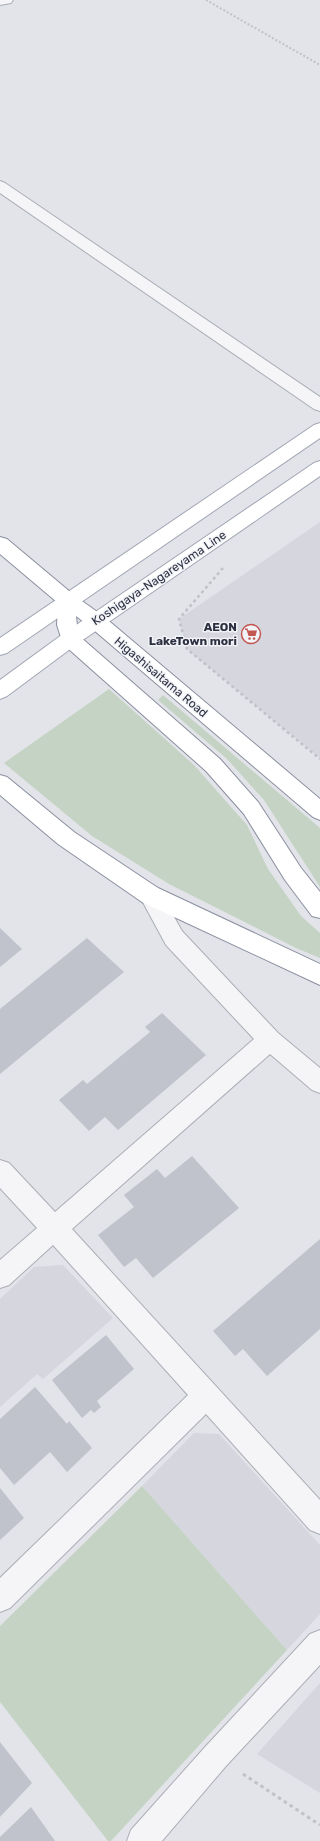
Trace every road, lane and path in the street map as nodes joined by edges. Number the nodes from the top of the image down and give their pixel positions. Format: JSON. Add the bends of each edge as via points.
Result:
{"nodes":[{"id":1,"x":6,"y":0,"type":"edge"},
{"id":2,"x":206,"y":0,"type":"edge"},
{"id":3,"x":0,"y":2,"type":"edge"},
{"id":4,"x":320,"y":65,"type":"edge"},
{"id":5,"x":0,"y":186,"type":"edge"},
{"id":6,"x":320,"y":405,"type":"edge"},
{"id":7,"x":320,"y":429,"type":"edge"},
{"id":8,"x":320,"y":467,"type":"edge"},
{"id":9,"x":0,"y":544,"type":"edge"},
{"id":10,"x":228,"y":562,"type":"dead end"},
{"id":11,"x":68,"y":602,"type":"junction"},
{"id":12,"x":96,"y":621,"type":"junction"},
{"id":13,"x":70,"y":639,"type":"junction"},
{"id":14,"x":0,"y":648,"type":"edge"},
{"id":15,"x":0,"y":691,"type":"edge"},
{"id":16,"x":320,"y":759,"type":"edge"},
{"id":17,"x":0,"y":783,"type":"edge"},
{"id":18,"x":320,"y":811,"type":"edge"},
{"id":19,"x":150,"y":895,"type":"junction"},
{"id":20,"x":320,"y":909,"type":"edge"},
{"id":21,"x":320,"y":975,"type":"edge"},
{"id":22,"x":270,"y":1040,"type":"junction"},
{"id":23,"x":320,"y":1082,"type":"edge"},
{"id":24,"x":0,"y":1171,"type":"edge"},
{"id":25,"x":55,"y":1229,"type":"junction"},
{"id":26,"x":0,"y":1276,"type":"edge"},
{"id":27,"x":206,"y":1396,"type":"junction"},
{"id":28,"x":320,"y":1520,"type":"edge"},
{"id":29,"x":0,"y":1598,"type":"edge"},
{"id":30,"x":320,"y":1644,"type":"edge"},
{"id":31,"x":216,"y":1756,"type":"junction"},
{"id":32,"x":320,"y":1825,"type":"edge"},
{"id":33,"x":142,"y":1841,"type":"edge"}],
"edges":[{"from":1,"to":3,"type":"street"},
{"from":2,"to":4,"type":"path"},
{"from":5,"to":6,"type":"street"},
{"from":7,"to":11,"type":"main road"},
{"from":8,"to":12,"type":"main road","name":"Koshigaya-Nagareyama Line"},
{"from":9,"to":11,"type":"main road","name":"Higashisaitama Road"},
{"from":10,"to":16,"type":"path","via":[[179,619],[187,649]]},
{"from":11,"to":12,"type":"main road","name":"Higashisaitama Road"},
{"from":11,"to":13,"type":"main road","via":[[65,615]]},
{"from":11,"to":14,"type":"main road"},
{"from":12,"to":13,"type":"main road","name":"Koshigaya-Nagareyama Line"},
{"from":12,"to":18,"type":"main road","name":"Higashisaitama Road"},
{"from":13,"to":15,"type":"main road","name":"Koshigaya-Nagareyama Line"},
{"from":13,"to":20,"type":"main road","via":[[213,765],[251,808],[293,874]]},
{"from":17,"to":19,"type":"main road","via":[[66,838]]},
{"from":19,"to":21,"type":"main road"},
{"from":19,"to":22,"type":"street","via":[[174,938]]},
{"from":22,"to":23,"type":"street"},
{"from":22,"to":25,"type":"street"},
{"from":24,"to":25,"type":"street"},
{"from":25,"to":26,"type":"street"},
{"from":25,"to":27,"type":"street"},
{"from":27,"to":28,"type":"street"},
{"from":27,"to":29,"type":"street"},
{"from":30,"to":31,"type":"street"},
{"from":31,"to":32,"type":"path"},
{"from":31,"to":33,"type":"street"}]}
